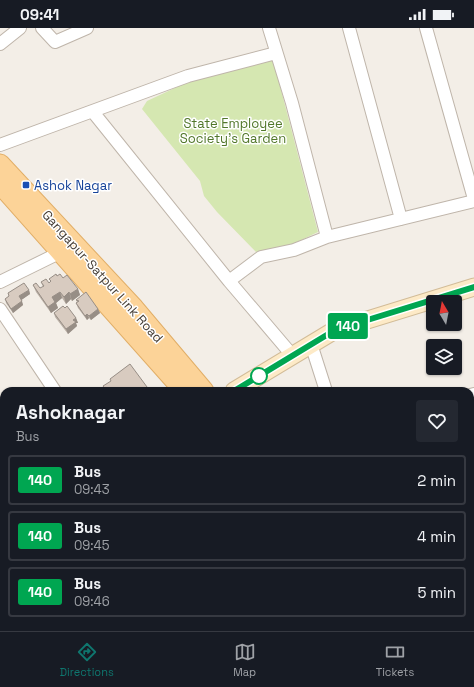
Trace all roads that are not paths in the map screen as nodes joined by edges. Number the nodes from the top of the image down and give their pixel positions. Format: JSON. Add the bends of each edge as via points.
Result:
{"nodes":[{"id":1,"x":20,"y":28,"type":"edge"},
{"id":2,"x":42,"y":28,"type":"edge"},
{"id":3,"x":86,"y":28,"type":"edge"},
{"id":4,"x":269,"y":28,"type":"edge"},
{"id":5,"x":349,"y":28,"type":"edge"},
{"id":6,"x":426,"y":28,"type":"edge"},
{"id":7,"x":0,"y":44,"type":"edge"},
{"id":8,"x":276,"y":54,"type":"junction"},
{"id":9,"x":93,"y":112,"type":"junction"},
{"id":10,"x":0,"y":145,"type":"edge"},
{"id":11,"x":0,"y":164,"type":"edge"},
{"id":12,"x":0,"y":184,"type":"edge"},
{"id":13,"x":474,"y":200,"type":"edge"},
{"id":14,"x":401,"y":220,"type":"junction"},
{"id":15,"x":327,"y":236,"type":"junction"},
{"id":16,"x":61,"y":252,"type":"junction"},
{"id":17,"x":228,"y":281,"type":"junction"},
{"id":18,"x":0,"y":282,"type":"edge"},
{"id":19,"x":474,"y":287,"type":"edge"},
{"id":20,"x":0,"y":309,"type":"edge"},
{"id":21,"x":311,"y":344,"type":"junction"},
{"id":22,"x":292,"y":355,"type":"junction"},
{"id":23,"x":52,"y":387,"type":"edge"},
{"id":24,"x":180,"y":387,"type":"edge"},
{"id":25,"x":201,"y":387,"type":"edge"},
{"id":26,"x":240,"y":387,"type":"edge"},
{"id":27,"x":325,"y":387,"type":"edge"}],
"edges":[{"from":1,"to":7,"type":"street"},
{"from":2,"to":3,"type":"street","via":[[55,42]]},
{"from":4,"to":8,"type":"street"},
{"from":5,"to":14,"type":"street"},
{"from":6,"to":13,"type":"street"},
{"from":8,"to":9,"type":"street","via":[[188,76]]},
{"from":8,"to":15,"type":"street"},
{"from":9,"to":10,"type":"street"},
{"from":9,"to":17,"type":"street"},
{"from":11,"to":25,"type":"main road","name":"Gangapur-Satpur Link Road","via":[[134,308]]},
{"from":12,"to":16,"type":"main road","name":"Gangapur-Satpur Link Road"},
{"from":13,"to":14,"type":"street"},
{"from":14,"to":15,"type":"street"},
{"from":15,"to":17,"type":"street","via":[[294,250],[261,257]]},
{"from":16,"to":18,"type":"street"},
{"from":16,"to":24,"type":"main road","name":"Gangapur-Satpur Link Road"},
{"from":17,"to":22,"type":"street"},
{"from":19,"to":21,"type":"street","via":[[335,330]]},
{"from":20,"to":23,"type":"street"},
{"from":21,"to":22,"type":"street"},
{"from":21,"to":27,"type":"street"},
{"from":22,"to":26,"type":"street"}]}
